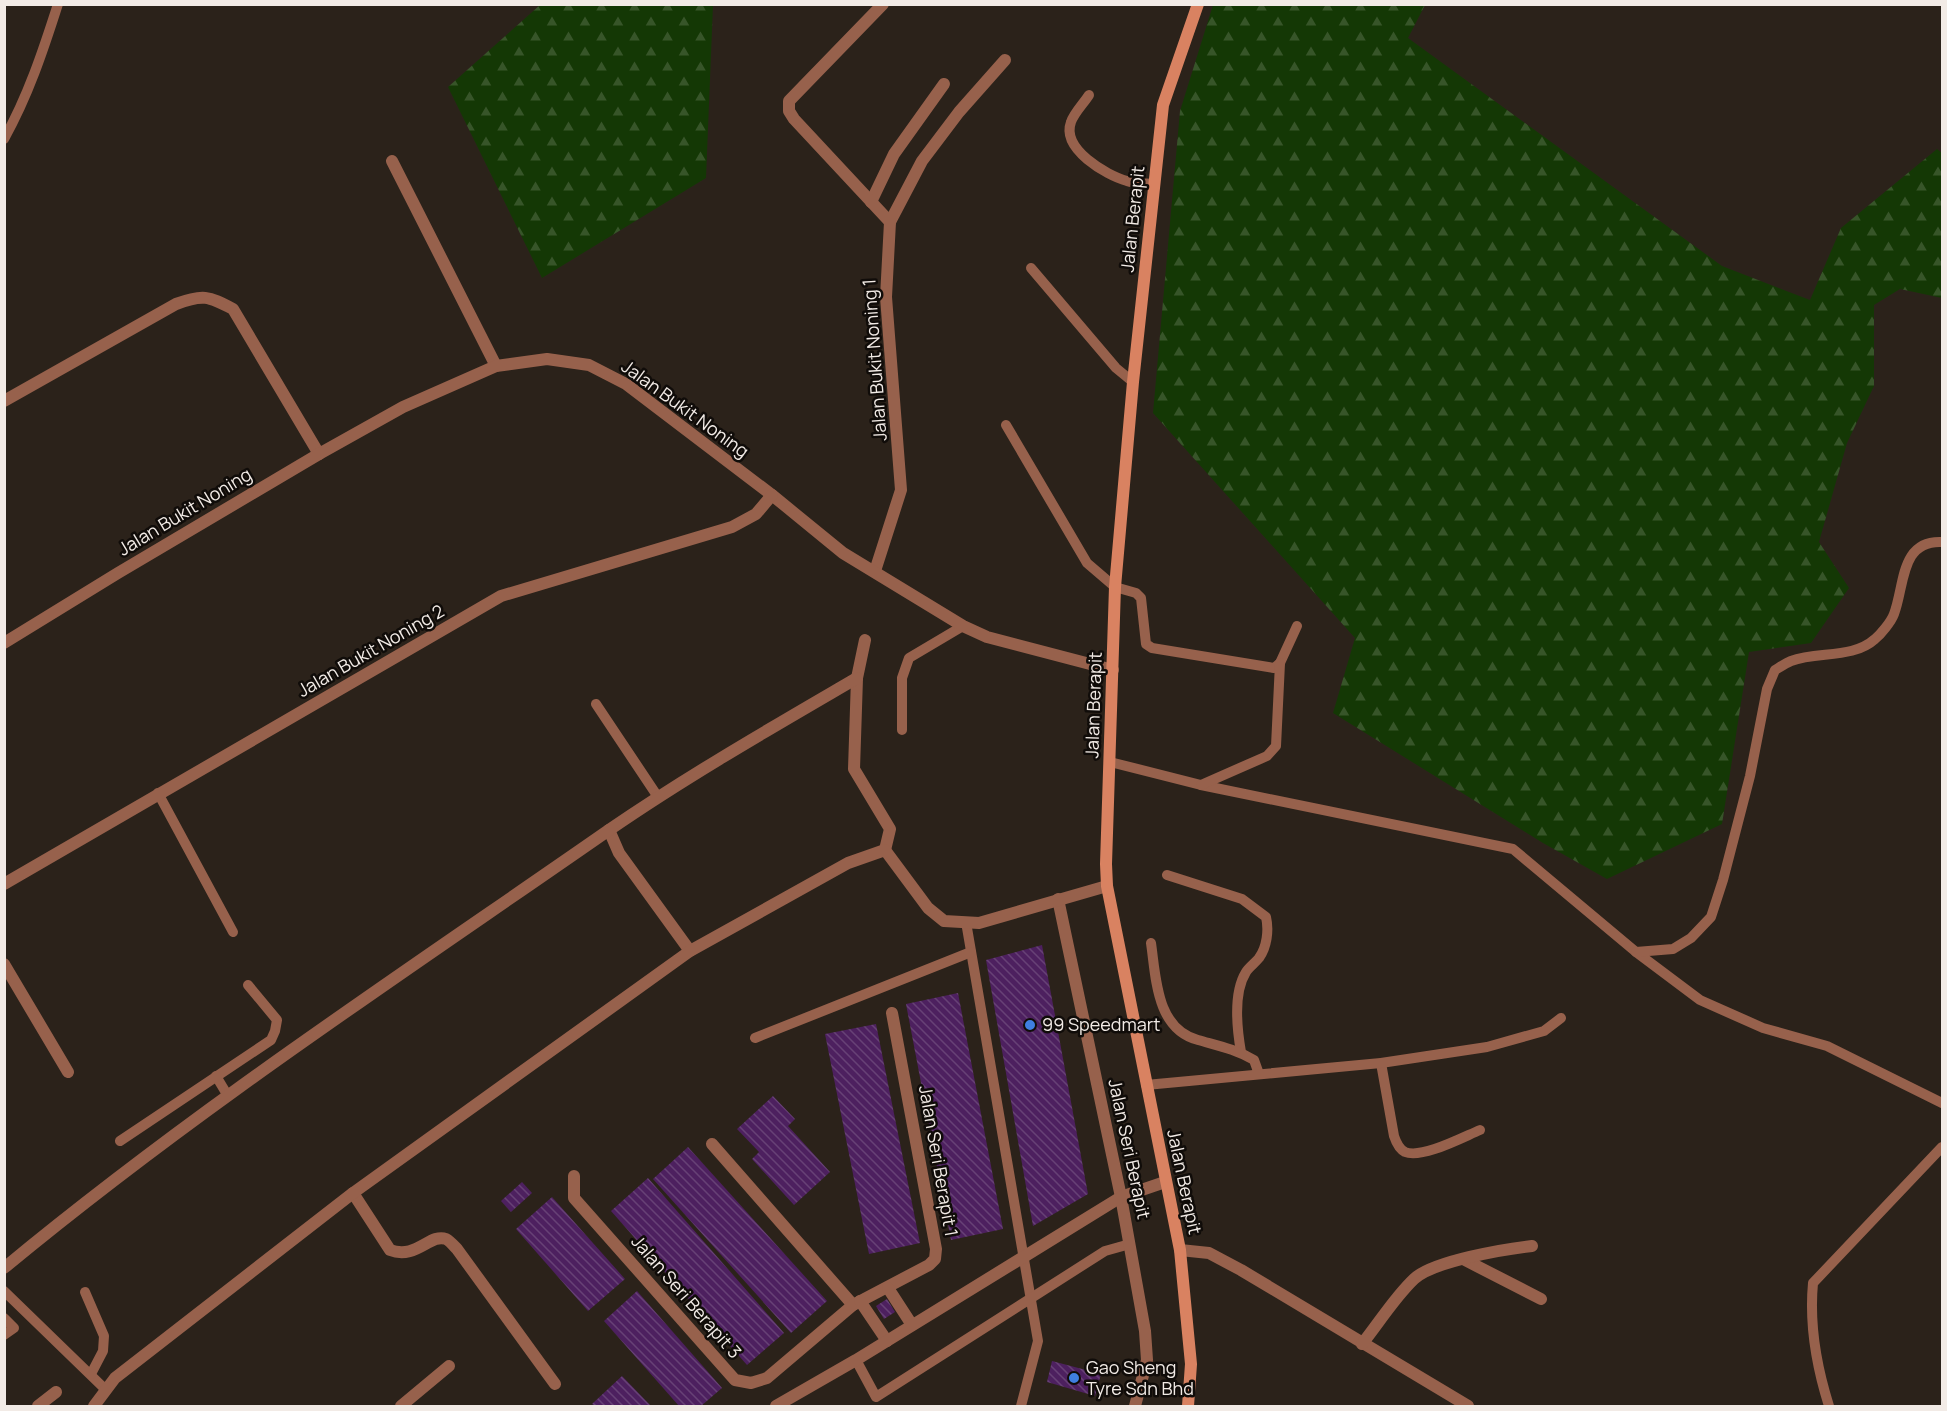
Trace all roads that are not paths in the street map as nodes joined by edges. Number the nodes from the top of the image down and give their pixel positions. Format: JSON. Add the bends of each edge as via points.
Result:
{"nodes":[{"id":1,"x":58,"y":4,"type":"edge"},
{"id":2,"x":883,"y":4,"type":"edge"},
{"id":3,"x":1198,"y":4,"type":"edge"},
{"id":4,"x":1005,"y":60,"type":"dead end"},
{"id":5,"x":944,"y":84,"type":"dead end"},
{"id":6,"x":1089,"y":95,"type":"dead end"},
{"id":7,"x":4,"y":139,"type":"edge"},
{"id":8,"x":392,"y":161,"type":"dead end"},
{"id":9,"x":1155,"y":184,"type":"junction"},
{"id":10,"x":871,"y":202,"type":"junction"},
{"id":11,"x":890,"y":222,"type":"junction"},
{"id":12,"x":1031,"y":268,"type":"dead end"},
{"id":13,"x":496,"y":366,"type":"junction"},
{"id":14,"x":1133,"y":382,"type":"junction"},
{"id":15,"x":4,"y":401,"type":"edge"},
{"id":16,"x":1006,"y":425,"type":"dead end"},
{"id":17,"x":319,"y":454,"type":"junction"},
{"id":18,"x":772,"y":495,"type":"junction"},
{"id":19,"x":1942,"y":542,"type":"edge"},
{"id":20,"x":875,"y":571,"type":"junction"},
{"id":21,"x":1115,"y":587,"type":"junction"},
{"id":22,"x":963,"y":626,"type":"junction"},
{"id":23,"x":1297,"y":626,"type":"dead end"},
{"id":24,"x":865,"y":640,"type":"dead end"},
{"id":25,"x":4,"y":643,"type":"edge"},
{"id":26,"x":1280,"y":663,"type":"junction"},
{"id":27,"x":1113,"y":670,"type":"junction"},
{"id":28,"x":857,"y":678,"type":"junction"},
{"id":29,"x":596,"y":704,"type":"dead end"},
{"id":30,"x":902,"y":730,"type":"dead end"},
{"id":31,"x":1110,"y":762,"type":"junction"},
{"id":32,"x":1201,"y":785,"type":"junction"},
{"id":33,"x":158,"y":794,"type":"junction"},
{"id":34,"x":657,"y":797,"type":"junction"},
{"id":35,"x":609,"y":830,"type":"junction"},
{"id":36,"x":885,"y":850,"type":"junction"},
{"id":37,"x":1167,"y":875,"type":"dead end"},
{"id":38,"x":4,"y":884,"type":"edge"},
{"id":39,"x":1107,"y":886,"type":"junction"},
{"id":40,"x":1058,"y":899,"type":"junction"},
{"id":41,"x":966,"y":922,"type":"junction"},
{"id":42,"x":233,"y":932,"type":"dead end"},
{"id":43,"x":1151,"y":943,"type":"dead end"},
{"id":44,"x":690,"y":951,"type":"junction"},
{"id":45,"x":971,"y":952,"type":"junction"},
{"id":46,"x":1636,"y":952,"type":"junction"},
{"id":47,"x":4,"y":963,"type":"edge"},
{"id":48,"x":248,"y":985,"type":"dead end"},
{"id":49,"x":892,"y":1013,"type":"dead end"},
{"id":50,"x":1561,"y":1018,"type":"dead end"},
{"id":51,"x":755,"y":1038,"type":"dead end"},
{"id":52,"x":1241,"y":1052,"type":"junction"},
{"id":53,"x":1381,"y":1063,"type":"junction"},
{"id":54,"x":68,"y":1072,"type":"dead end"},
{"id":55,"x":1259,"y":1074,"type":"junction"},
{"id":56,"x":216,"y":1076,"type":"junction"},
{"id":57,"x":1146,"y":1085,"type":"junction"},
{"id":58,"x":228,"y":1096,"type":"junction"},
{"id":59,"x":1942,"y":1103,"type":"edge"},
{"id":60,"x":1480,"y":1130,"type":"dead end"},
{"id":61,"x":120,"y":1141,"type":"dead end"},
{"id":62,"x":712,"y":1144,"type":"dead end"},
{"id":63,"x":1942,"y":1147,"type":"edge"},
{"id":64,"x":574,"y":1176,"type":"dead end"},
{"id":65,"x":1165,"y":1182,"type":"junction"},
{"id":66,"x":353,"y":1192,"type":"junction"},
{"id":67,"x":1121,"y":1197,"type":"junction"},
{"id":68,"x":1130,"y":1244,"type":"junction"},
{"id":69,"x":1532,"y":1246,"type":"dead end"},
{"id":70,"x":1180,"y":1250,"type":"junction"},
{"id":71,"x":1023,"y":1256,"type":"junction"},
{"id":72,"x":1465,"y":1260,"type":"junction"},
{"id":73,"x":4,"y":1268,"type":"edge"},
{"id":74,"x":888,"y":1288,"type":"junction"},
{"id":75,"x":4,"y":1291,"type":"edge"},
{"id":76,"x":85,"y":1292,"type":"dead end"},
{"id":77,"x":1031,"y":1299,"type":"junction"},
{"id":78,"x":1541,"y":1299,"type":"dead end"},
{"id":79,"x":857,"y":1303,"type":"junction"},
{"id":80,"x":4,"y":1318,"type":"edge"},
{"id":81,"x":912,"y":1325,"type":"junction"},
{"id":82,"x":4,"y":1335,"type":"edge"},
{"id":83,"x":887,"y":1341,"type":"junction"},
{"id":84,"x":1362,"y":1344,"type":"junction"},
{"id":85,"x":856,"y":1360,"type":"junction"},
{"id":86,"x":449,"y":1366,"type":"dead end"},
{"id":87,"x":91,"y":1374,"type":"junction"},
{"id":88,"x":555,"y":1384,"type":"dead end"},
{"id":89,"x":105,"y":1389,"type":"junction"},
{"id":90,"x":56,"y":1392,"type":"dead end"},
{"id":91,"x":38,"y":1407,"type":"edge"},
{"id":92,"x":94,"y":1407,"type":"edge"},
{"id":93,"x":400,"y":1407,"type":"edge"},
{"id":94,"x":776,"y":1407,"type":"edge"},
{"id":95,"x":1022,"y":1407,"type":"edge"},
{"id":96,"x":1135,"y":1407,"type":"edge"},
{"id":97,"x":1188,"y":1407,"type":"edge"},
{"id":98,"x":1468,"y":1407,"type":"edge"},
{"id":99,"x":1829,"y":1407,"type":"edge"}],
"edges":[{"from":1,"to":7,"type":"lane","via":[[34,78]]},
{"from":2,"to":10,"type":"street","via":[[789,101],[794,119]]},
{"from":3,"to":9,"type":"main road","name":"Jalan Berapit","via":[[1163,105]]},
{"from":4,"to":11,"type":"street","via":[[922,161]]},
{"from":5,"to":10,"type":"street","via":[[894,154]]},
{"from":6,"to":9,"type":"lane","via":[[1071,123],[1078,152],[1092,164],[1127,181]]},
{"from":8,"to":13,"type":"street"},
{"from":9,"to":14,"type":"main road","name":"Jalan Berapit"},
{"from":10,"to":11,"type":"street"},
{"from":11,"to":20,"type":"street","name":"Jalan Bukit Noning 1","via":[[886,297],[902,490]]},
{"from":12,"to":14,"type":"lane","via":[[1116,368]]},
{"from":13,"to":17,"type":"street","name":"Jalan Bukit Noning","via":[[403,407]]},
{"from":13,"to":18,"type":"street","name":"Jalan Bukit Noning","via":[[547,359],[589,365],[626,384]]},
{"from":14,"to":21,"type":"main road","name":"Jalan Berapit"},
{"from":15,"to":17,"type":"street","via":[[176,304],[197,297],[233,309]]},
{"from":16,"to":21,"type":"lane","via":[[1087,563]]},
{"from":17,"to":25,"type":"street","name":"Jalan Bukit Noning"},
{"from":18,"to":20,"type":"street","name":"Jalan Bukit Noning","via":[[843,553]]},
{"from":18,"to":33,"type":"street","name":"Jalan Bukit Noning 2","via":[[756,514],[732,527],[501,596]]},
{"from":19,"to":46,"type":"lane","via":[[1931,542],[1914,551],[1894,615],[1875,639],[1859,649],[1792,661],[1775,669],[1711,917],[1691,938],[1673,949]]},
{"from":20,"to":22,"type":"street","name":"Jalan Bukit Noning"},
{"from":21,"to":26,"type":"lane","via":[[1142,598],[1146,644],[1152,648],[1274,668]]},
{"from":21,"to":27,"type":"main road","name":"Jalan Berapit"},
{"from":22,"to":27,"type":"street","name":"Jalan Bukit Noning","via":[[987,637]]},
{"from":22,"to":30,"type":"lane","via":[[909,658],[902,678]]},
{"from":23,"to":26,"type":"lane"},
{"from":24,"to":28,"type":"street"},
{"from":26,"to":32,"type":"lane","via":[[1276,746],[1267,756]]},
{"from":27,"to":31,"type":"main road","name":"Jalan Berapit"},
{"from":28,"to":34,"type":"street"},
{"from":28,"to":36,"type":"street","via":[[854,769],[890,829]]},
{"from":29,"to":34,"type":"lane"},
{"from":31,"to":32,"type":"lane"},
{"from":31,"to":39,"type":"main road","name":"Jalan Berapit"},
{"from":32,"to":46,"type":"lane","via":[[1513,849]]},
{"from":33,"to":38,"type":"street","name":"Jalan Bukit Noning 2"},
{"from":33,"to":42,"type":"lane"},
{"from":34,"to":35,"type":"street"},
{"from":35,"to":44,"type":"street","via":[[618,853]]},
{"from":35,"to":58,"type":"street"},
{"from":36,"to":41,"type":"street","via":[[928,908],[944,921]]},
{"from":36,"to":44,"type":"street","via":[[848,863]]},
{"from":37,"to":52,"type":"lane","via":[[1242,899],[1266,917],[1265,945],[1239,990],[1237,1025]]},
{"from":39,"to":40,"type":"street"},
{"from":39,"to":57,"type":"main road","name":"Jalan Berapit"},
{"from":40,"to":41,"type":"street","via":[[979,923]]},
{"from":40,"to":67,"type":"street","name":"Jalan Seri Berapit"},
{"from":41,"to":45,"type":"lane"},
{"from":43,"to":52,"type":"lane","via":[[1161,1003],[1170,1021],[1196,1040]]},
{"from":44,"to":66,"type":"street"},
{"from":45,"to":51,"type":"lane"},
{"from":45,"to":71,"type":"lane"},
{"from":46,"to":59,"type":"lane","via":[[1700,1000],[1763,1028],[1827,1046]]},
{"from":47,"to":54,"type":"street"},
{"from":48,"to":56,"type":"lane","via":[[277,1020],[276,1031],[271,1040]]},
{"from":49,"to":74,"type":"street","name":"Jalan Seri Berapit 1","via":[[936,1249],[935,1259],[929,1264]]},
{"from":50,"to":53,"type":"lane","via":[[1544,1031],[1487,1047]]},
{"from":52,"to":55,"type":"lane","via":[[1254,1060]]},
{"from":53,"to":55,"type":"lane"},
{"from":53,"to":60,"type":"lane","via":[[1394,1136],[1405,1152],[1423,1153]]},
{"from":55,"to":57,"type":"lane"},
{"from":56,"to":58,"type":"lane"},
{"from":56,"to":61,"type":"lane"},
{"from":57,"to":65,"type":"main road","name":"Jalan Berapit"},
{"from":58,"to":73,"type":"street","via":[[81,1204]]},
{"from":62,"to":79,"type":"street"},
{"from":63,"to":99,"type":"lane","via":[[1813,1283],[1814,1345]]},
{"from":64,"to":79,"type":"street","name":"Jalan Seri Berapit 3","via":[[574,1197],[735,1380],[751,1383],[767,1378]]},
{"from":65,"to":67,"type":"street"},
{"from":65,"to":70,"type":"main road","name":"Jalan Berapit"},
{"from":66,"to":88,"type":"street","via":[[390,1250],[408,1253],[439,1238],[448,1239]]},
{"from":66,"to":89,"type":"street"},
{"from":67,"to":68,"type":"street","name":"Jalan Seri Berapit"},
{"from":67,"to":71,"type":"street"},
{"from":68,"to":77,"type":"lane","via":[[1105,1251]]},
{"from":68,"to":96,"type":"street","name":"Jalan Seri Berapit","via":[[1147,1360]]},
{"from":69,"to":72,"type":"street"},
{"from":70,"to":84,"type":"street","via":[[1209,1253],[1242,1269]]},
{"from":70,"to":97,"type":"main road","name":"Jalan Berapit","via":[[1191,1364]]},
{"from":71,"to":77,"type":"lane"},
{"from":71,"to":81,"type":"street"},
{"from":72,"to":78,"type":"street"},
{"from":72,"to":84,"type":"street","via":[[1431,1268],[1414,1278]]},
{"from":74,"to":79,"type":"street","name":"Jalan Seri Berapit 1"},
{"from":74,"to":81,"type":"street"},
{"from":75,"to":87,"type":"lane"},
{"from":76,"to":87,"type":"lane","via":[[104,1336],[103,1351]]},
{"from":77,"to":85,"type":"lane","via":[[876,1396]]},
{"from":77,"to":95,"type":"lane","via":[[1038,1341]]},
{"from":79,"to":83,"type":"street"},
{"from":80,"to":82,"type":"lane","via":[[14,1328]]},
{"from":81,"to":83,"type":"street"},
{"from":83,"to":85,"type":"street"},
{"from":84,"to":98,"type":"street"},
{"from":85,"to":94,"type":"street"},
{"from":86,"to":93,"type":"street"},
{"from":87,"to":89,"type":"lane"},
{"from":89,"to":92,"type":"street"},
{"from":90,"to":91,"type":"street"}]}
